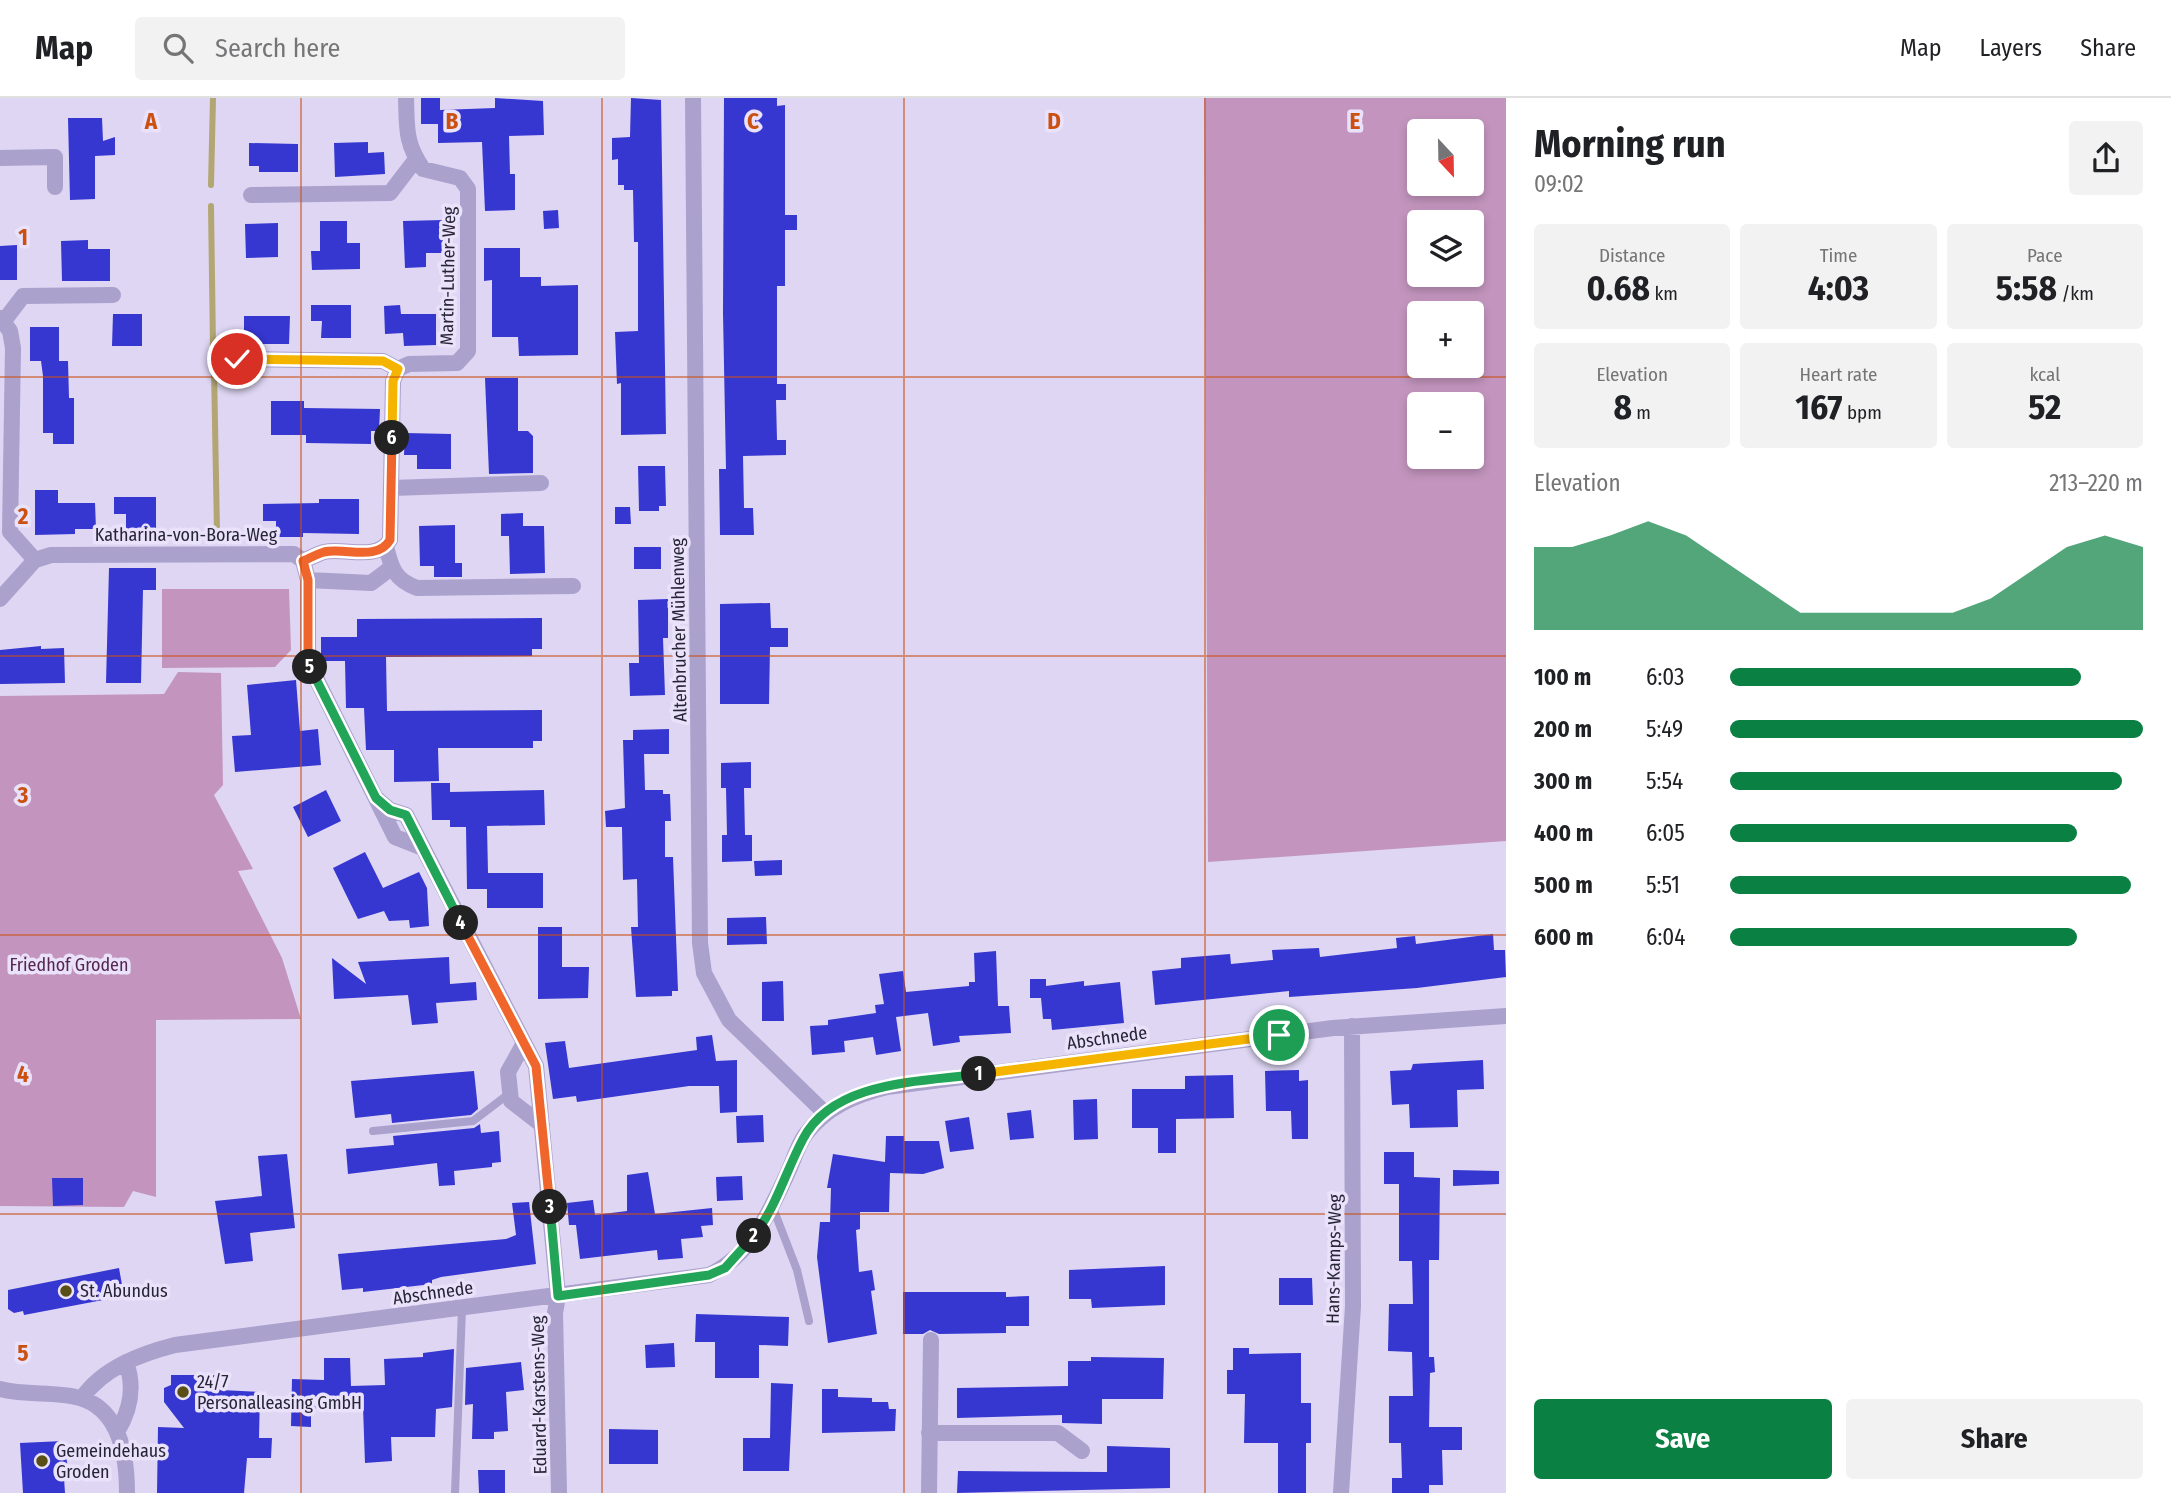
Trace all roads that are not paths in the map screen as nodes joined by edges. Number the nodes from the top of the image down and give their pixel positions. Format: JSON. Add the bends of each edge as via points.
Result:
{"nodes":[{"id":1,"x":406,"y":98,"type":"edge"},
{"id":2,"x":693,"y":98,"type":"edge"},
{"id":3,"x":0,"y":158,"type":"edge"},
{"id":4,"x":415,"y":159,"type":"junction"},
{"id":5,"x":55,"y":187,"type":"dead end"},
{"id":6,"x":251,"y":195,"type":"dead end"},
{"id":7,"x":113,"y":295,"type":"dead end"},
{"id":8,"x":2,"y":320,"type":"edge"},
{"id":9,"x":237,"y":359,"type":"dead end"},
{"id":10,"x":398,"y":369,"type":"junction"},
{"id":11,"x":6,"y":424,"type":"edge"},
{"id":12,"x":541,"y":483,"type":"dead end"},
{"id":13,"x":391,"y":488,"type":"junction"},
{"id":14,"x":386,"y":546,"type":"junction"},
{"id":15,"x":35,"y":560,"type":"junction"},
{"id":16,"x":303,"y":561,"type":"junction"},
{"id":17,"x":391,"y":568,"type":"junction"},
{"id":18,"x":308,"y":580,"type":"junction"},
{"id":19,"x":573,"y":586,"type":"dead end"},
{"id":20,"x":0,"y":599,"type":"edge"},
{"id":21,"x":1506,"y":1016,"type":"edge"},
{"id":22,"x":1352,"y":1026,"type":"junction"},
{"id":23,"x":523,"y":1045,"type":"junction"},
{"id":24,"x":510,"y":1093,"type":"junction"},
{"id":25,"x":826,"y":1114,"type":"junction"},
{"id":26,"x":542,"y":1125,"type":"junction"},
{"id":27,"x":373,"y":1131,"type":"dead end"},
{"id":28,"x":772,"y":1205,"type":"junction"},
{"id":29,"x":558,"y":1296,"type":"junction"},
{"id":30,"x":463,"y":1309,"type":"junction"},
{"id":31,"x":809,"y":1321,"type":"dead end"},
{"id":32,"x":931,"y":1340,"type":"dead end"},
{"id":33,"x":126,"y":1362,"type":"junction"},
{"id":34,"x":0,"y":1389,"type":"edge"},
{"id":35,"x":82,"y":1398,"type":"junction"},
{"id":36,"x":117,"y":1432,"type":"junction"},
{"id":37,"x":929,"y":1433,"type":"junction"},
{"id":38,"x":1082,"y":1451,"type":"dead end"},
{"id":39,"x":127,"y":1493,"type":"edge"},
{"id":40,"x":455,"y":1493,"type":"edge"},
{"id":41,"x":559,"y":1493,"type":"edge"},
{"id":42,"x":929,"y":1493,"type":"edge"},
{"id":43,"x":1340,"y":1493,"type":"edge"}],
"edges":[{"from":1,"to":4,"type":"street","via":[[407,142]]},
{"from":2,"to":25,"type":"street","name":"Altenbrucher Mühlenweg","via":[[700,943],[704,973],[729,1020]]},
{"from":3,"to":5,"type":"street","via":[[55,157]]},
{"from":4,"to":6,"type":"street","via":[[390,193]]},
{"from":4,"to":10,"type":"street","name":"Martin-Luther-Weg","via":[[423,169],[460,178],[468,189],[468,351],[457,363],[409,364]]},
{"from":7,"to":8,"type":"street","via":[[23,296]]},
{"from":8,"to":11,"type":"street","via":[[13,348]]},
{"from":9,"to":10,"type":"street","name":"Martin-Luther-Weg","via":[[383,361]]},
{"from":10,"to":13,"type":"street","via":[[393,381]]},
{"from":11,"to":15,"type":"street","via":[[10,532]]},
{"from":12,"to":13,"type":"street"},
{"from":13,"to":14,"type":"street"},
{"from":14,"to":16,"type":"street","via":[[373,552],[326,552]]},
{"from":14,"to":17,"type":"street"},
{"from":15,"to":16,"type":"street","name":"Katharina-von-Bora-Weg","via":[[51,555],[293,554]]},
{"from":15,"to":20,"type":"street"},
{"from":16,"to":18,"type":"street"},
{"from":17,"to":18,"type":"street","via":[[371,583]]},
{"from":17,"to":19,"type":"street","via":[[402,582],[417,588]]},
{"from":18,"to":23,"type":"street","via":[[308,662],[394,837],[423,848]]},
{"from":21,"to":22,"type":"street","name":"Abschnede"},
{"from":22,"to":25,"type":"street","name":"Abschnede","via":[[887,1087],[853,1096]]},
{"from":22,"to":43,"type":"street","name":"Hans-Kamps-Weg","via":[[1353,1306]]},
{"from":23,"to":24,"type":"street","via":[[508,1072]]},
{"from":23,"to":26,"type":"street","via":[[536,1066]]},
{"from":24,"to":26,"type":"street","via":[[510,1101]]},
{"from":24,"to":27,"type":"lane","via":[[473,1121]]},
{"from":25,"to":28,"type":"street","name":"Abschnede","via":[[804,1136]]},
{"from":26,"to":29,"type":"street"},
{"from":28,"to":29,"type":"street","name":"Abschnede","via":[[742,1252],[709,1275]]},
{"from":28,"to":31,"type":"lane","via":[[797,1270]]},
{"from":29,"to":30,"type":"street","name":"Abschnede"},
{"from":29,"to":41,"type":"street","name":"Eduard-Karstens-Weg"},
{"from":30,"to":33,"type":"street","name":"Abschnede","via":[[175,1345]]},
{"from":30,"to":40,"type":"lane"},
{"from":32,"to":37,"type":"street"},
{"from":33,"to":35,"type":"street","name":"Abschnede","via":[[95,1380]]},
{"from":33,"to":36,"type":"street","via":[[131,1397]]},
{"from":34,"to":35,"type":"street"},
{"from":35,"to":36,"type":"street","via":[[100,1410]]},
{"from":36,"to":39,"type":"street","via":[[127,1461]]},
{"from":37,"to":38,"type":"street","via":[[1058,1433]]},
{"from":37,"to":42,"type":"street"}]}
